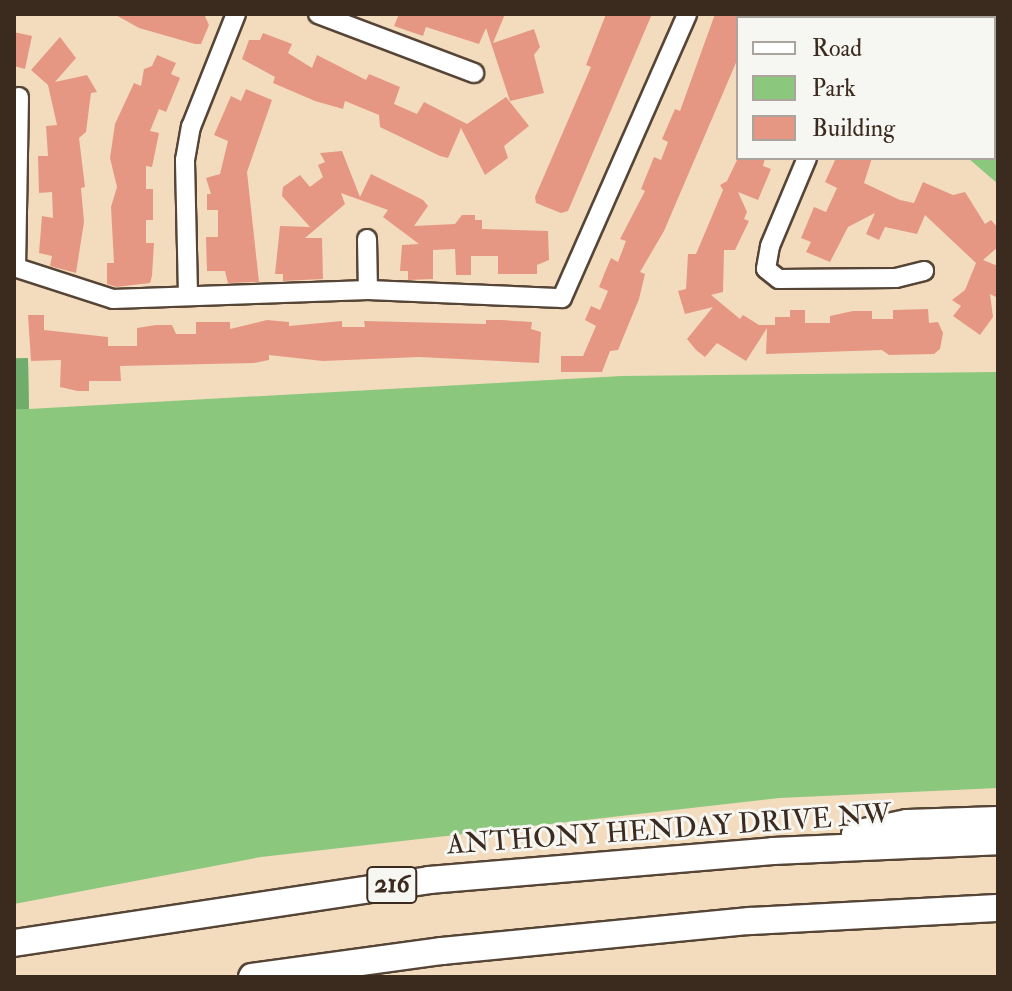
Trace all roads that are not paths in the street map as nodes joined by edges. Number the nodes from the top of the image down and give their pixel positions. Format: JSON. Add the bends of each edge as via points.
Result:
{"nodes":[{"id":1,"x":236,"y":14,"type":"edge"},
{"id":2,"x":318,"y":14,"type":"edge"},
{"id":3,"x":687,"y":14,"type":"edge"},
{"id":4,"x":474,"y":73,"type":"dead end"},
{"id":5,"x":19,"y":97,"type":"dead end"},
{"id":6,"x":806,"y":160,"type":"edge"},
{"id":7,"x":367,"y":239,"type":"dead end"},
{"id":8,"x":15,"y":268,"type":"edge"},
{"id":9,"x":924,"y":271,"type":"dead end"},
{"id":10,"x":368,"y":290,"type":"junction"},
{"id":11,"x":188,"y":294,"type":"junction"},
{"id":12,"x":998,"y":820,"type":"edge"},
{"id":13,"x":998,"y":841,"type":"edge"},
{"id":14,"x":773,"y":851,"type":"junction"},
{"id":15,"x":998,"y":908,"type":"edge"},
{"id":16,"x":935,"y":912,"type":"junction"},
{"id":17,"x":998,"y":916,"type":"edge"},
{"id":18,"x":14,"y":943,"type":"edge"},
{"id":19,"x":252,"y":977,"type":"edge"}],
"edges":[{"from":1,"to":11,"type":"street","via":[[191,127],[185,160]]},
{"from":2,"to":4,"type":"street"},
{"from":3,"to":10,"type":"street","via":[[562,298]]},
{"from":5,"to":8,"type":"street"},
{"from":6,"to":9,"type":"street","via":[[770,246],[766,269],[779,279],[896,278]]},
{"from":7,"to":10,"type":"street"},
{"from":8,"to":11,"type":"street","via":[[104,297]]},
{"from":10,"to":11,"type":"street"},
{"from":12,"to":14,"type":"highway","via":[[907,823]]},
{"from":13,"to":14,"type":"highway","name":"ANTHONY HENDAY DRIVE NW","number":"216"},
{"from":14,"to":18,"type":"highway","name":"ANTHONY HENDAY DRIVE NW","number":"216","via":[[429,880]]},
{"from":15,"to":16,"type":"highway"},
{"from":16,"to":17,"type":"highway"},
{"from":16,"to":19,"type":"highway","via":[[750,921],[442,951]]}]}
